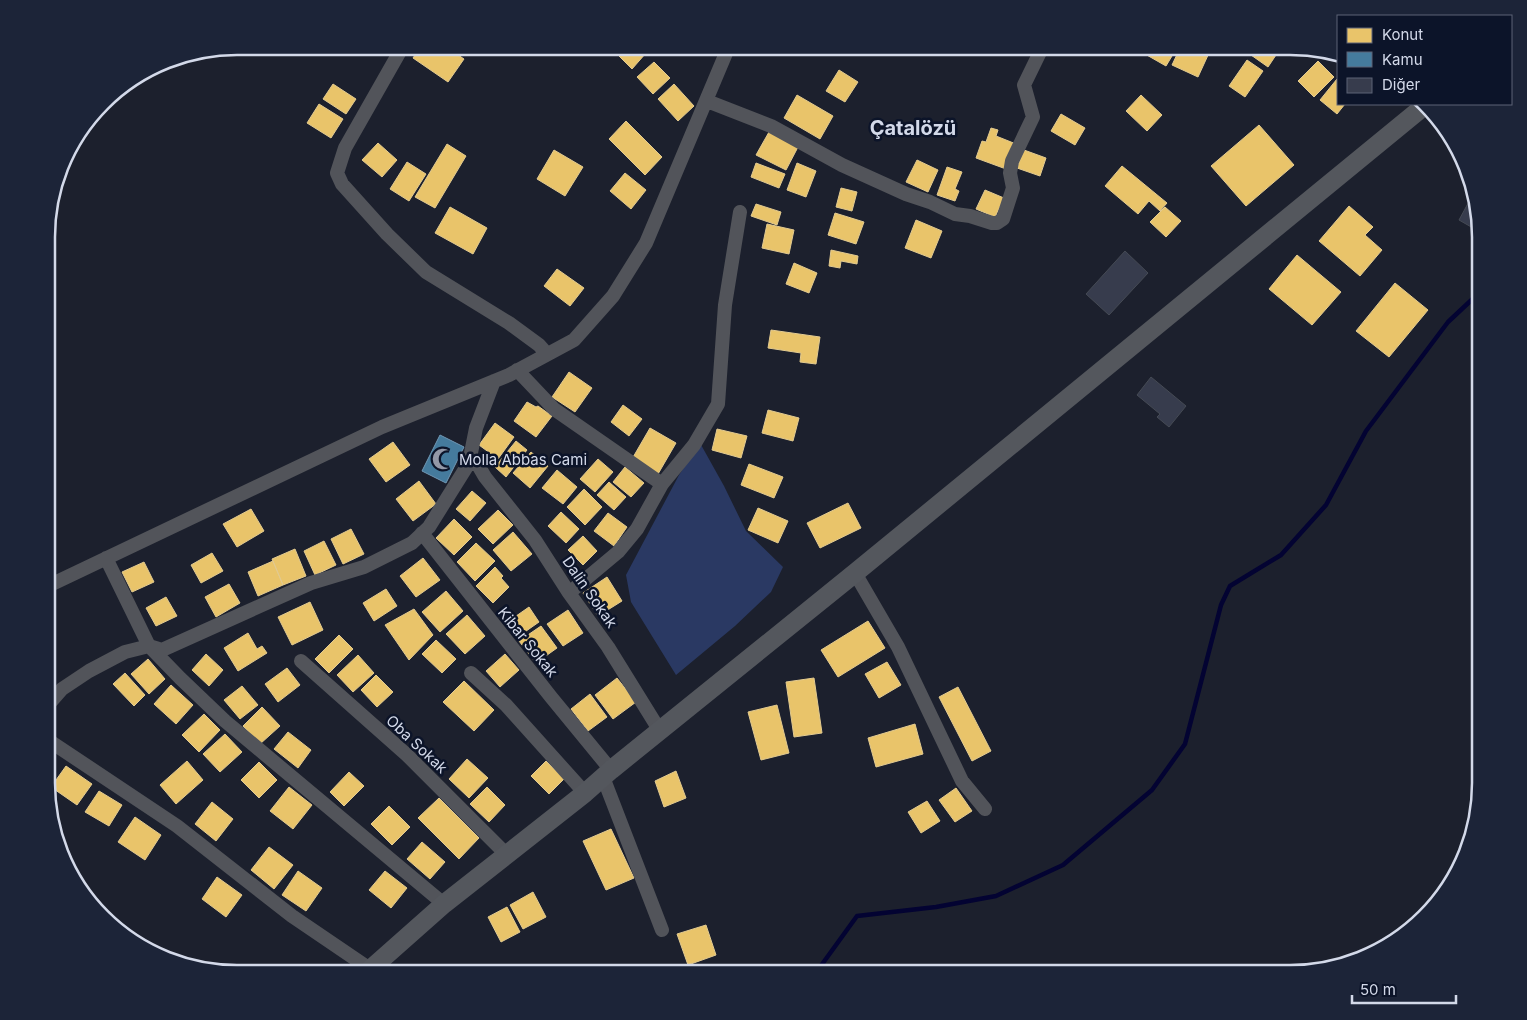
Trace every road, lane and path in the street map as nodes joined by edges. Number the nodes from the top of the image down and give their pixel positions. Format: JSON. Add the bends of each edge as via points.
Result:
{"nodes":[{"id":1,"x":399,"y":55,"type":"edge"},
{"id":2,"x":726,"y":55,"type":"edge"},
{"id":3,"x":1039,"y":55,"type":"edge"},
{"id":4,"x":707,"y":101,"type":"junction"},
{"id":5,"x":1413,"y":109,"type":"edge"},
{"id":6,"x":740,"y":212,"type":"dead end"},
{"id":7,"x":547,"y":354,"type":"junction"},
{"id":8,"x":517,"y":370,"type":"junction"},
{"id":9,"x":494,"y":381,"type":"junction"},
{"id":10,"x":469,"y":463,"type":"junction"},
{"id":11,"x":662,"y":484,"type":"junction"},
{"id":12,"x":422,"y":534,"type":"junction"},
{"id":13,"x":106,"y":558,"type":"junction"},
{"id":14,"x":856,"y":572,"type":"junction"},
{"id":15,"x":55,"y":583,"type":"edge"},
{"id":16,"x":570,"y":592,"type":"junction"},
{"id":17,"x":149,"y":646,"type":"junction"},
{"id":18,"x":301,"y":661,"type":"dead end"},
{"id":19,"x":471,"y":673,"type":"dead end"},
{"id":20,"x":55,"y":698,"type":"edge"},
{"id":21,"x":660,"y":732,"type":"junction"},
{"id":22,"x":55,"y":745,"type":"edge"},
{"id":23,"x":607,"y":774,"type":"junction"},
{"id":24,"x":585,"y":793,"type":"junction"},
{"id":25,"x":985,"y":809,"type":"dead end"},
{"id":26,"x":507,"y":855,"type":"junction"},
{"id":27,"x":444,"y":904,"type":"junction"},
{"id":28,"x":662,"y":930,"type":"dead end"},
{"id":29,"x":359,"y":965,"type":"edge"},
{"id":30,"x":374,"y":965,"type":"edge"}],
"edges":[{"from":1,"to":7,"type":"street","via":[[345,148],[337,173],[342,184],[426,272],[509,323]]},
{"from":2,"to":4,"type":"street"},
{"from":3,"to":4,"type":"street","via":[[1024,86],[1033,117],[1012,161],[1013,188],[1003,219],[997,223],[955,214],[906,194],[842,165],[771,126]]},
{"from":4,"to":7,"type":"street","via":[[646,243],[613,296],[574,340]]},
{"from":5,"to":14,"type":"main road"},
{"from":6,"to":11,"type":"street","via":[[725,305],[718,404],[694,445]]},
{"from":7,"to":8,"type":"street"},
{"from":8,"to":9,"type":"street"},
{"from":8,"to":11,"type":"street","via":[[554,409]]},
{"from":9,"to":10,"type":"street","via":[[476,428]]},
{"from":9,"to":13,"type":"street","via":[[382,427]]},
{"from":10,"to":12,"type":"street"},
{"from":10,"to":16,"type":"street","name":"Dalin Sokak","via":[[478,466]]},
{"from":11,"to":16,"type":"street","via":[[637,529],[618,552]]},
{"from":12,"to":17,"type":"street","via":[[412,543],[364,567],[311,583],[162,650]]},
{"from":12,"to":23,"type":"street","name":"Kibar Sokak"},
{"from":13,"to":15,"type":"street"},
{"from":13,"to":17,"type":"street"},
{"from":14,"to":21,"type":"main road"},
{"from":14,"to":25,"type":"street","via":[[898,647],[962,781]]},
{"from":16,"to":21,"type":"street","name":"Dalin Sokak"},
{"from":17,"to":20,"type":"street","via":[[125,652],[89,671]]},
{"from":17,"to":27,"type":"street","via":[[225,721]]},
{"from":18,"to":26,"type":"street","name":"Oba Sokak","via":[[407,755]]},
{"from":19,"to":24,"type":"street","via":[[506,705]]},
{"from":21,"to":23,"type":"main road"},
{"from":22,"to":29,"type":"street","via":[[177,826]]},
{"from":23,"to":24,"type":"main road"},
{"from":23,"to":28,"type":"street","name":"Kibar Sokak"},
{"from":24,"to":26,"type":"main road"},
{"from":26,"to":27,"type":"main road"},
{"from":27,"to":30,"type":"main road"}]}
